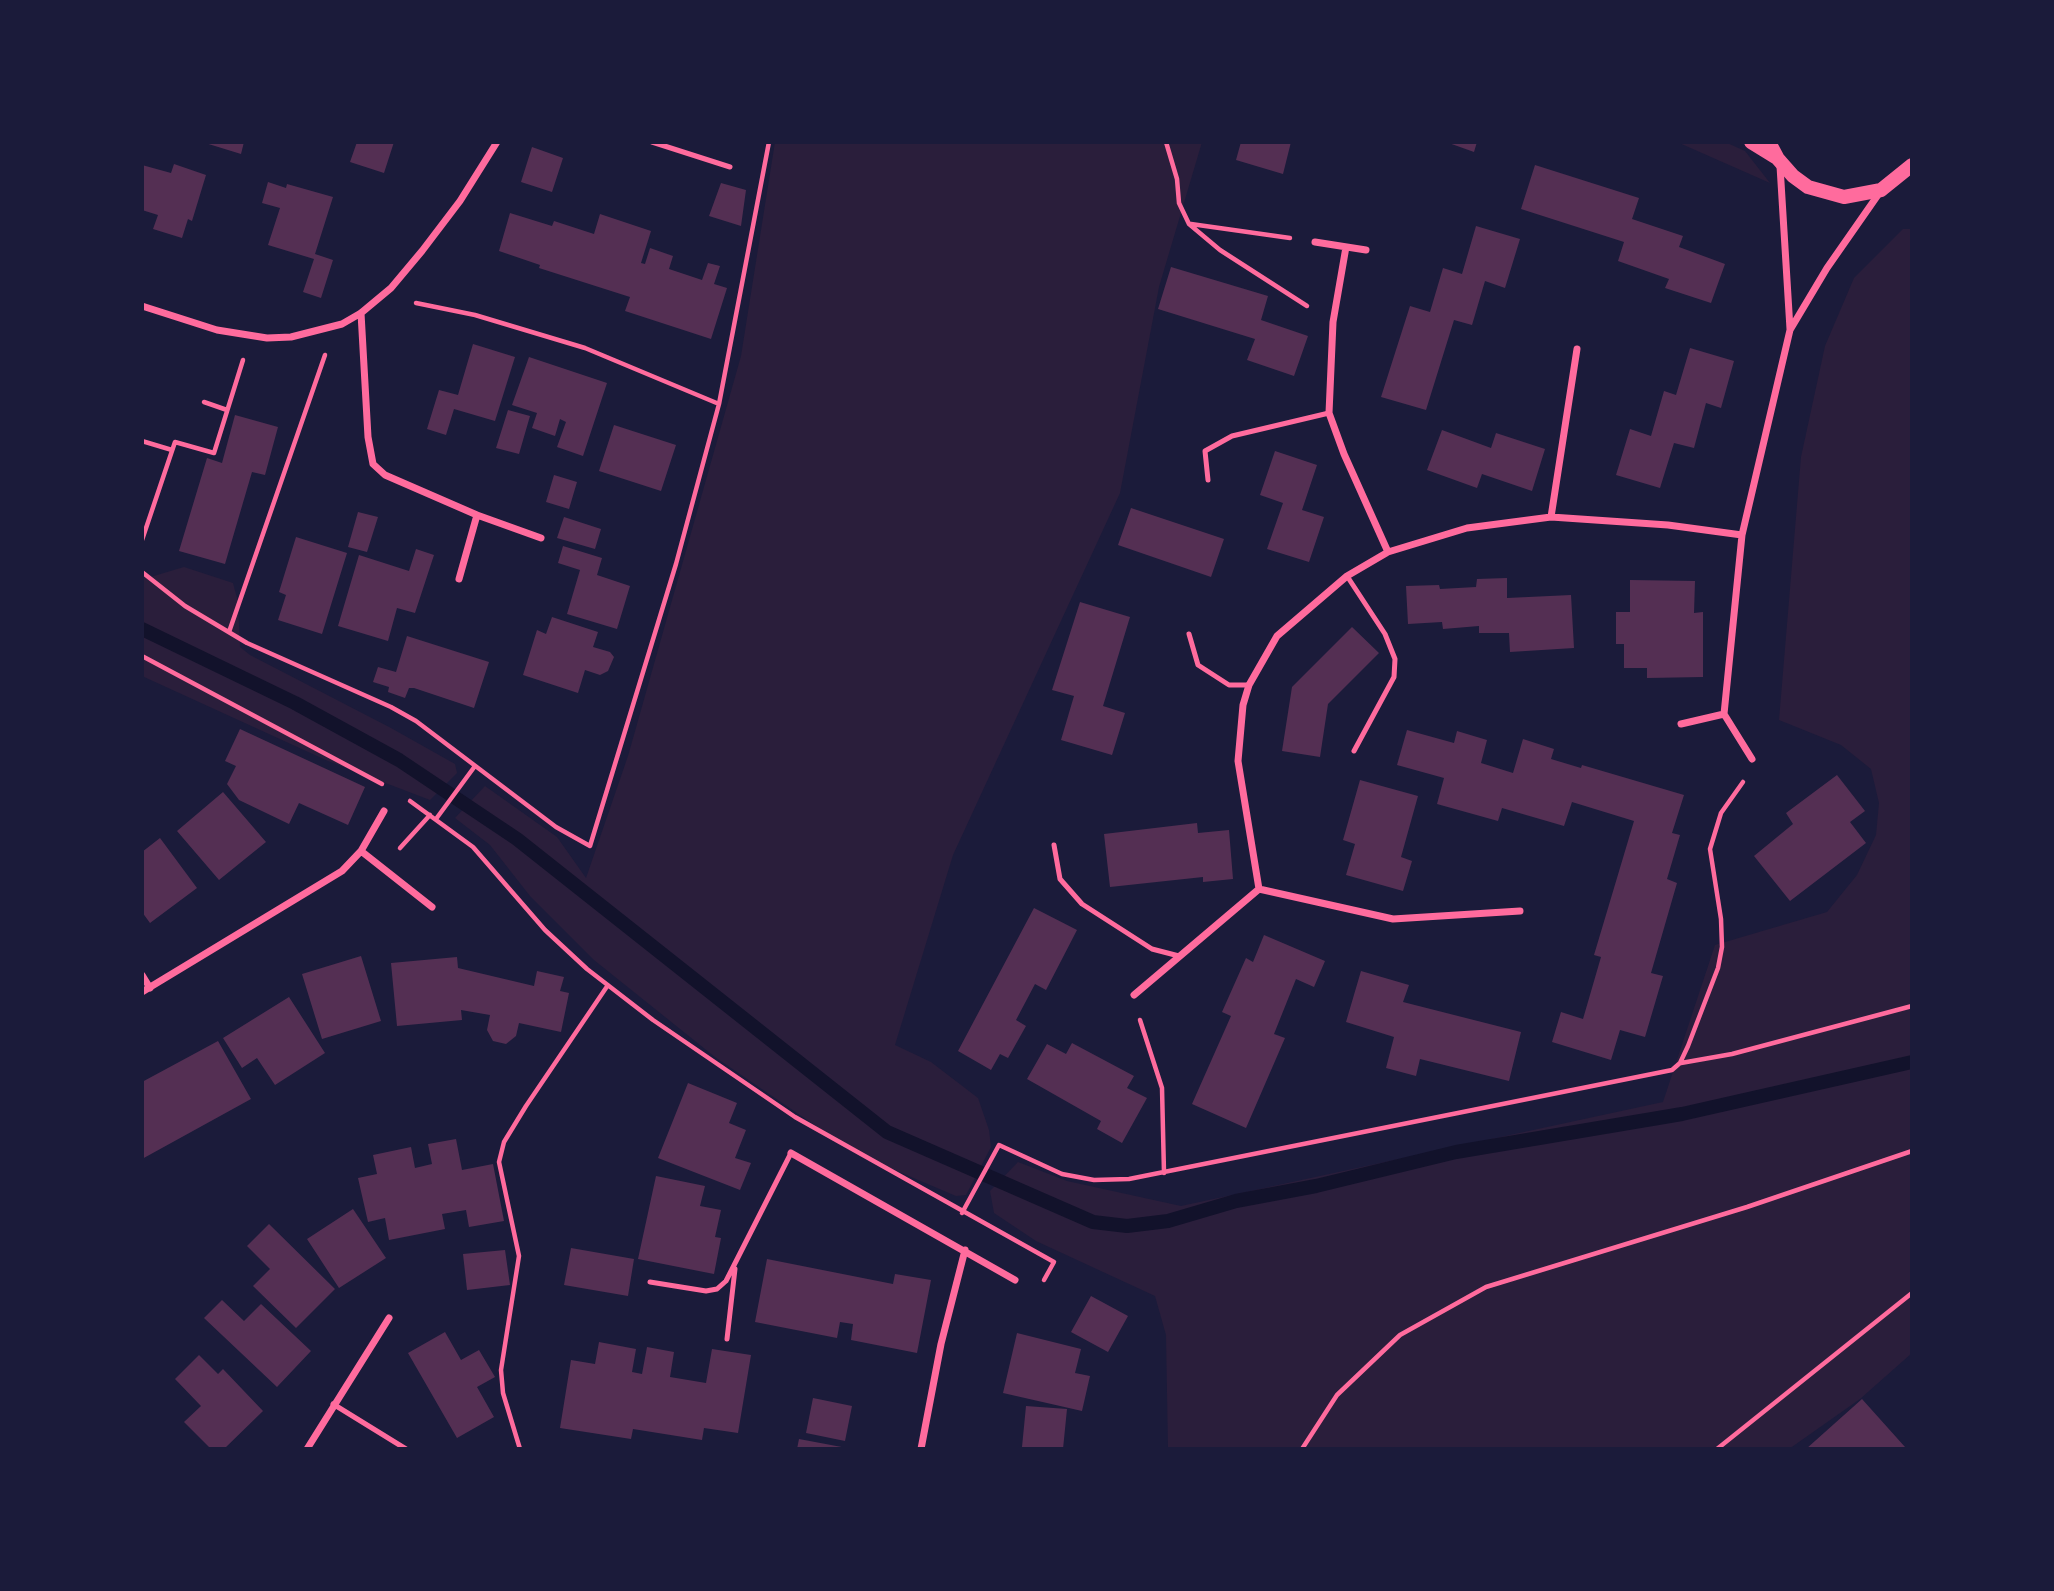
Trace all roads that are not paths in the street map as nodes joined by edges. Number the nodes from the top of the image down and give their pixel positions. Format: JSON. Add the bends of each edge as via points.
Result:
{"nodes":[{"id":1,"x":497,"y":142,"type":"edge"},
{"id":2,"x":652,"y":142,"type":"edge"},
{"id":3,"x":1751,"y":142,"type":"edge"},
{"id":4,"x":1769,"y":142,"type":"edge"},
{"id":5,"x":1779,"y":161,"type":"junction"},
{"id":6,"x":1912,"y":165,"type":"edge"},
{"id":7,"x":730,"y":167,"type":"dead end"},
{"id":8,"x":1912,"y":184,"type":"edge"},
{"id":9,"x":1887,"y":187,"type":"junction"},
{"id":10,"x":1315,"y":242,"type":"road end"},
{"id":11,"x":1346,"y":247,"type":"junction"},
{"id":12,"x":1366,"y":250,"type":"dead end"},
{"id":13,"x":142,"y":306,"type":"edge"},
{"id":14,"x":361,"y":313,"type":"junction"},
{"id":15,"x":1790,"y":330,"type":"junction"},
{"id":16,"x":1577,"y":349,"type":"dead end"},
{"id":17,"x":1329,"y":413,"type":"junction"},
{"id":18,"x":1208,"y":480,"type":"dead end"},
{"id":19,"x":477,"y":515,"type":"junction"},
{"id":20,"x":1552,"y":517,"type":"junction"},
{"id":21,"x":1741,"y":536,"type":"junction"},
{"id":22,"x":541,"y":538,"type":"dead end"},
{"id":23,"x":1388,"y":552,"type":"junction"},
{"id":24,"x":1347,"y":576,"type":"junction"},
{"id":25,"x":459,"y":579,"type":"dead end"},
{"id":26,"x":1189,"y":634,"type":"dead end"},
{"id":27,"x":1249,"y":685,"type":"junction"},
{"id":28,"x":1724,"y":714,"type":"junction"},
{"id":29,"x":1681,"y":724,"type":"dead end"},
{"id":30,"x":1354,"y":751,"type":"dead end"},
{"id":31,"x":1752,"y":759,"type":"road end"},
{"id":32,"x":383,"y":811,"type":"dead end"},
{"id":33,"x":1054,"y":845,"type":"dead end"},
{"id":34,"x":361,"y":851,"type":"junction"},
{"id":35,"x":1259,"y":889,"type":"junction"},
{"id":36,"x":432,"y":907,"type":"dead end"},
{"id":37,"x":1520,"y":911,"type":"dead end"},
{"id":38,"x":1182,"y":957,"type":"junction"},
{"id":39,"x":142,"y":975,"type":"edge"},
{"id":40,"x":150,"y":988,"type":"junction"},
{"id":41,"x":142,"y":992,"type":"edge"},
{"id":42,"x":1134,"y":995,"type":"road end"},
{"id":43,"x":791,"y":1153,"type":"joint"},
{"id":44,"x":965,"y":1250,"type":"junction"},
{"id":45,"x":736,"y":1267,"type":"junction"},
{"id":46,"x":1015,"y":1280,"type":"road end"},
{"id":47,"x":650,"y":1282,"type":"dead end"},
{"id":48,"x":389,"y":1318,"type":"dead end"},
{"id":49,"x":727,"y":1339,"type":"dead end"},
{"id":50,"x":333,"y":1404,"type":"junction"},
{"id":51,"x":307,"y":1449,"type":"edge"},
{"id":52,"x":406,"y":1449,"type":"edge"},
{"id":53,"x":921,"y":1449,"type":"edge"}],
"edges":[{"from":1,"to":14,"type":"street","via":[[422,251]]},
{"from":2,"to":7,"type":"lane"},
{"from":3,"to":5,"type":"main road"},
{"from":4,"to":5,"type":"main road"},
{"from":5,"to":9,"type":"main road","via":[[1793,176],[1826,194],[1844,197]]},
{"from":5,"to":15,"type":"street"},
{"from":6,"to":9,"type":"main road"},
{"from":8,"to":9,"type":"main road"},
{"from":9,"to":15,"type":"street","via":[[1827,268]]},
{"from":10,"to":11,"type":"street"},
{"from":11,"to":12,"type":"street"},
{"from":11,"to":17,"type":"street","via":[[1333,322]]},
{"from":13,"to":14,"type":"street","via":[[251,336],[291,337],[335,326]]},
{"from":14,"to":19,"type":"street","via":[[373,464],[385,475]]},
{"from":15,"to":21,"type":"street"},
{"from":16,"to":20,"type":"street"},
{"from":17,"to":18,"type":"lane","via":[[1232,436],[1205,452]]},
{"from":17,"to":23,"type":"street"},
{"from":19,"to":22,"type":"street"},
{"from":19,"to":25,"type":"street"},
{"from":20,"to":21,"type":"street","via":[[1668,525]]},
{"from":20,"to":23,"type":"street","via":[[1466,528]]},
{"from":21,"to":28,"type":"street"},
{"from":23,"to":24,"type":"street"},
{"from":24,"to":27,"type":"street","via":[[1277,636]]},
{"from":24,"to":30,"type":"lane","via":[[1385,634],[1395,659],[1394,677]]},
{"from":26,"to":27,"type":"lane","via":[[1198,665],[1229,685]]},
{"from":27,"to":35,"type":"street","via":[[1238,761]]},
{"from":28,"to":29,"type":"street"},
{"from":28,"to":31,"type":"street"},
{"from":32,"to":34,"type":"street"},
{"from":33,"to":38,"type":"lane","via":[[1060,879],[1082,904],[1152,949]]},
{"from":34,"to":36,"type":"street"},
{"from":34,"to":40,"type":"street","via":[[321,885]]},
{"from":35,"to":37,"type":"street","via":[[1393,919]]},
{"from":35,"to":38,"type":"street"},
{"from":38,"to":42,"type":"street"},
{"from":39,"to":40,"type":"street"},
{"from":40,"to":41,"type":"street"},
{"from":43,"to":44,"type":"street"},
{"from":43,"to":45,"type":"lane"},
{"from":44,"to":46,"type":"street"},
{"from":44,"to":53,"type":"street"},
{"from":45,"to":47,"type":"lane","via":[[717,1289],[706,1291]]},
{"from":45,"to":49,"type":"lane"},
{"from":48,"to":50,"type":"street"},
{"from":50,"to":51,"type":"street"},
{"from":50,"to":52,"type":"lane"}]}
